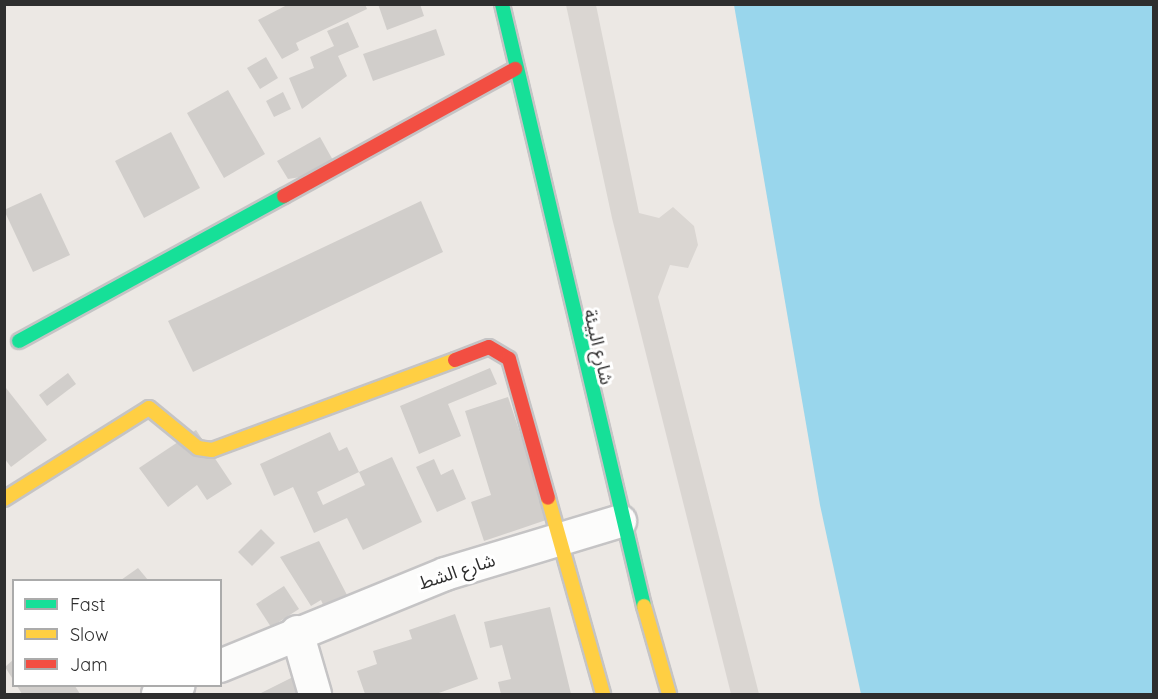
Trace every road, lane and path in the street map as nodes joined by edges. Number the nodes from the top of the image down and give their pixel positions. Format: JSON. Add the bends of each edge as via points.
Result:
{"nodes":[{"id":1,"x":502,"y":4,"type":"edge"},
{"id":2,"x":515,"y":69,"type":"junction"},
{"id":3,"x":19,"y":341,"type":"dead end"},
{"id":4,"x":4,"y":498,"type":"edge"},
{"id":5,"x":621,"y":521,"type":"junction"},
{"id":6,"x":560,"y":541,"type":"junction"},
{"id":7,"x":297,"y":632,"type":"junction"},
{"id":8,"x":222,"y":665,"type":"edge"},
{"id":9,"x":176,"y":687,"type":"edge"},
{"id":10,"x":158,"y":694,"type":"edge"},
{"id":11,"x":315,"y":694,"type":"edge"},
{"id":12,"x":603,"y":694,"type":"edge"},
{"id":13,"x":669,"y":694,"type":"edge"}],
"edges":[{"from":1,"to":2,"type":"street","name":"شارع البيئة"},
{"from":2,"to":3,"type":"street"},
{"from":2,"to":5,"type":"street","name":"شارع البيئة"},
{"from":4,"to":6,"type":"street","via":[[150,408],[198,448],[212,450],[489,347],[509,359]]},
{"from":5,"to":6,"type":"street","name":"شارع الشط"},
{"from":5,"to":13,"type":"street","name":"شارع البيئة"},
{"from":6,"to":7,"type":"street","name":"شارع الشط","via":[[445,574]]},
{"from":6,"to":12,"type":"street"},
{"from":7,"to":8,"type":"street","name":"شارع الشط"},
{"from":7,"to":11,"type":"street"},
{"from":9,"to":10,"type":"street"}]}
